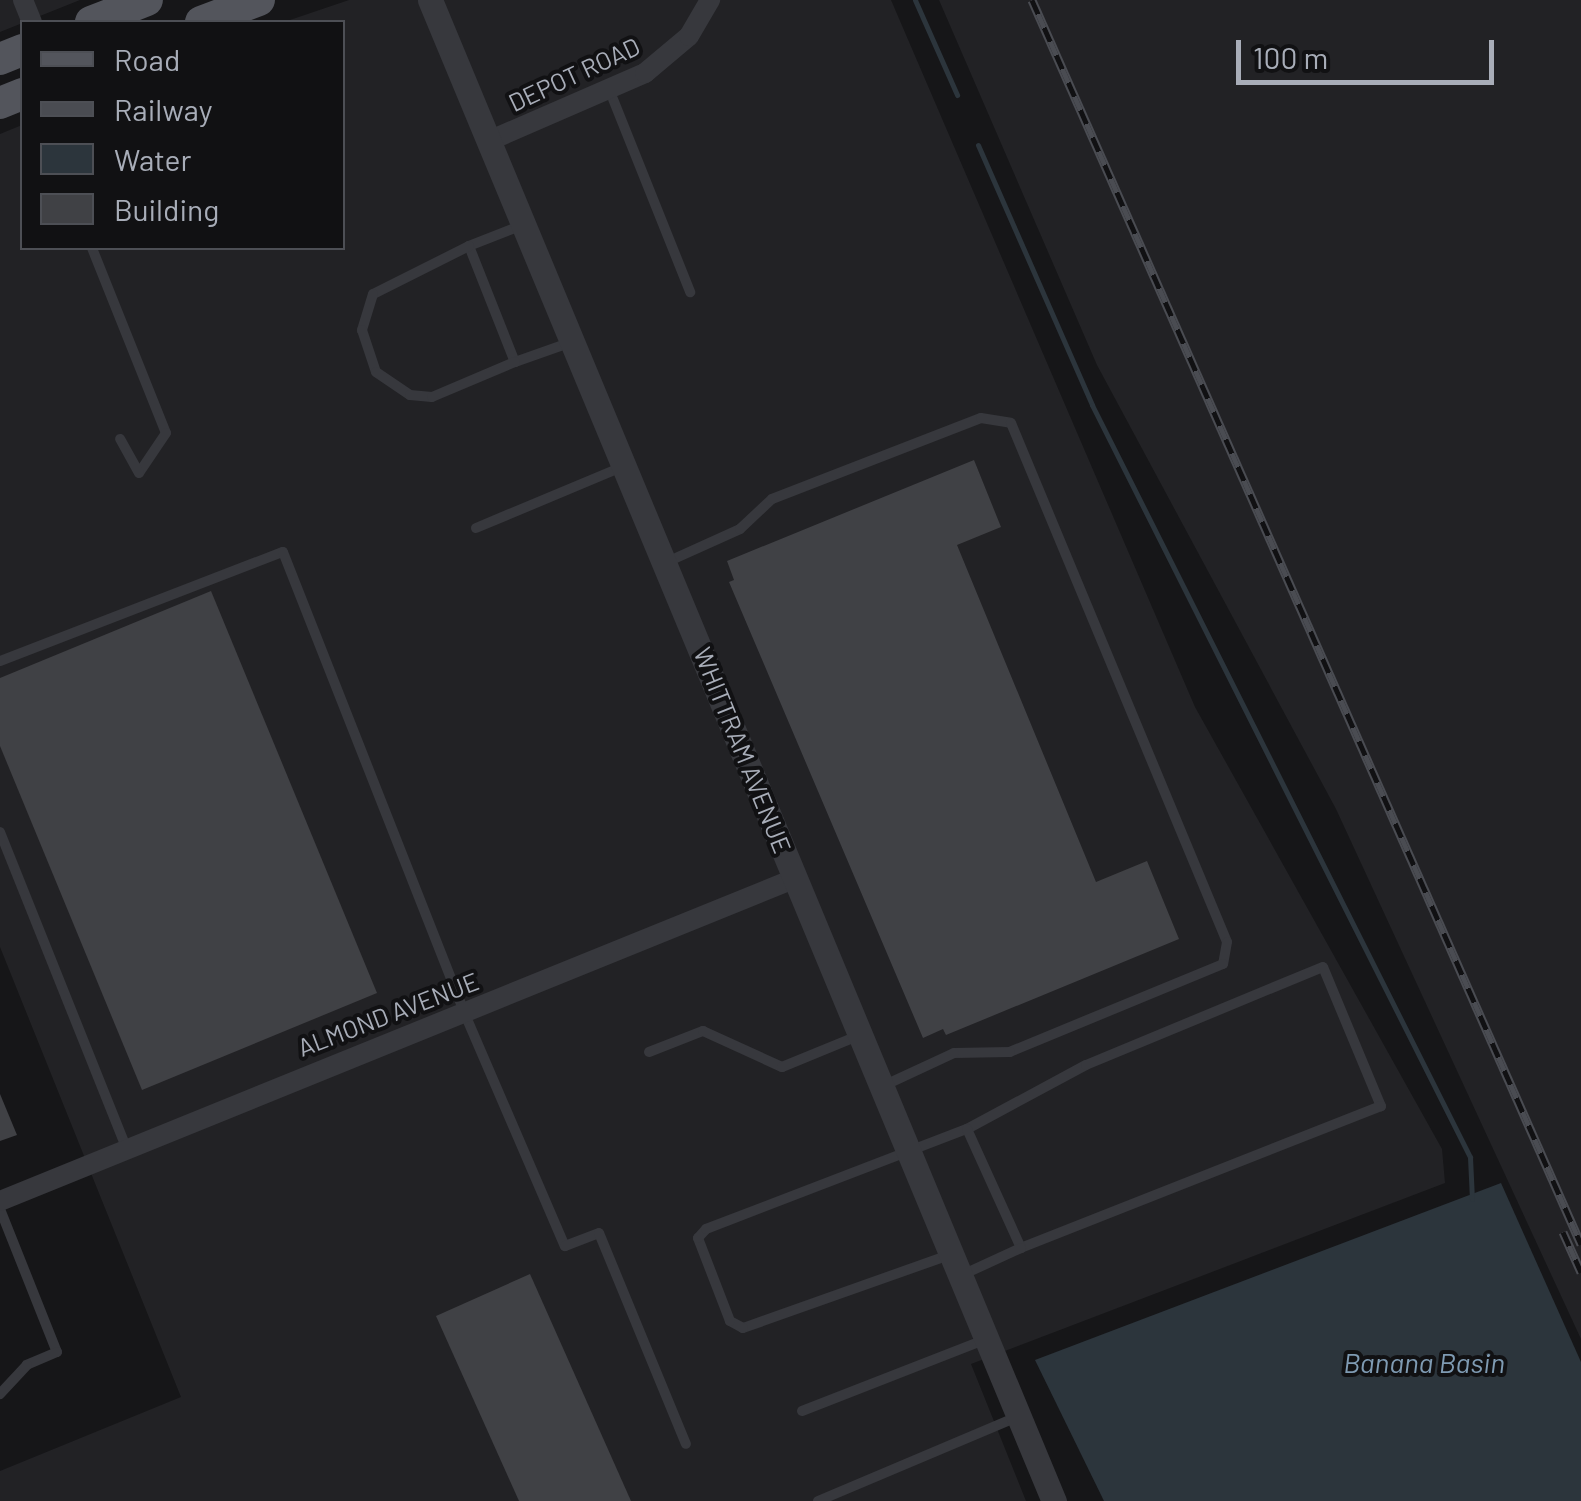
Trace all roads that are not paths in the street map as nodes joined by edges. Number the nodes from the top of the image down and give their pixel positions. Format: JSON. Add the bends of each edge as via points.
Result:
{"nodes":[{"id":1,"x":147,"y":0,"type":"edge"},
{"id":2,"x":258,"y":0,"type":"edge"},
{"id":3,"x":430,"y":0,"type":"edge"},
{"id":4,"x":710,"y":0,"type":"edge"},
{"id":5,"x":96,"y":20,"type":"edge"},
{"id":6,"x":205,"y":20,"type":"edge"},
{"id":7,"x":608,"y":88,"type":"junction"},
{"id":8,"x":491,"y":140,"type":"junction"},
{"id":9,"x":526,"y":224,"type":"junction"},
{"id":10,"x":469,"y":246,"type":"junction"},
{"id":11,"x":93,"y":250,"type":"edge"},
{"id":12,"x":690,"y":292,"type":"dead end"},
{"id":13,"x":574,"y":341,"type":"junction"},
{"id":14,"x":515,"y":362,"type":"junction"},
{"id":15,"x":120,"y":439,"type":"dead end"},
{"id":16,"x":625,"y":466,"type":"junction"},
{"id":17,"x":476,"y":528,"type":"dead end"},
{"id":18,"x":666,"y":563,"type":"junction"},
{"id":19,"x":0,"y":661,"type":"edge"},
{"id":20,"x":0,"y":832,"type":"edge"},
{"id":21,"x":796,"y":878,"type":"junction"},
{"id":22,"x":464,"y":1012,"type":"junction"},
{"id":23,"x":861,"y":1035,"type":"junction"},
{"id":24,"x":650,"y":1052,"type":"dead end"},
{"id":25,"x":882,"y":1087,"type":"junction"},
{"id":26,"x":968,"y":1129,"type":"junction"},
{"id":27,"x":127,"y":1149,"type":"junction"},
{"id":28,"x":909,"y":1152,"type":"junction"},
{"id":29,"x":0,"y":1201,"type":"edge"},
{"id":30,"x":0,"y":1208,"type":"edge"},
{"id":31,"x":1020,"y":1248,"type":"junction"},
{"id":32,"x":957,"y":1264,"type":"junction"},
{"id":33,"x":988,"y":1338,"type":"junction"},
{"id":34,"x":0,"y":1394,"type":"edge"},
{"id":35,"x":802,"y":1412,"type":"dead end"},
{"id":36,"x":1019,"y":1416,"type":"junction"},
{"id":37,"x":686,"y":1444,"type":"dead end"},
{"id":38,"x":818,"y":1501,"type":"edge"},
{"id":39,"x":1054,"y":1501,"type":"edge"}],
"edges":[{"from":1,"to":5,"type":"main road"},
{"from":2,"to":6,"type":"main road"},
{"from":3,"to":8,"type":"street","name":"WHITTRAM AVENUE"},
{"from":4,"to":7,"type":"street","name":"DEPOT ROAD","via":[[674,51]]},
{"from":7,"to":8,"type":"street","name":"DEPOT ROAD"},
{"from":7,"to":12,"type":"lane"},
{"from":8,"to":9,"type":"street","name":"WHITTRAM AVENUE"},
{"from":9,"to":10,"type":"lane"},
{"from":9,"to":13,"type":"street","name":"WHITTRAM AVENUE"},
{"from":10,"to":14,"type":"lane"},
{"from":10,"to":14,"type":"lane","via":[[374,294],[362,330],[376,372],[410,394],[432,397]]},
{"from":11,"to":15,"type":"lane","via":[[166,433],[139,473]]},
{"from":13,"to":14,"type":"lane"},
{"from":13,"to":16,"type":"street","name":"WHITTRAM AVENUE"},
{"from":16,"to":17,"type":"lane"},
{"from":16,"to":18,"type":"street","name":"WHITTRAM AVENUE"},
{"from":18,"to":21,"type":"street","name":"WHITTRAM AVENUE"},
{"from":18,"to":25,"type":"lane","via":[[740,529],[772,499],[981,418],[1010,424],[1227,942],[1223,964],[1010,1052],[954,1054]]},
{"from":19,"to":22,"type":"lane","via":[[284,552]]},
{"from":20,"to":27,"type":"lane"},
{"from":21,"to":22,"type":"street","name":"ALMOND AVENUE"},
{"from":21,"to":23,"type":"street","name":"WHITTRAM AVENUE"},
{"from":22,"to":27,"type":"street","name":"ALMOND AVENUE"},
{"from":22,"to":37,"type":"lane","via":[[566,1246],[599,1233]]},
{"from":23,"to":24,"type":"lane","via":[[782,1067],[703,1031]]},
{"from":23,"to":25,"type":"street","name":"WHITTRAM AVENUE"},
{"from":25,"to":28,"type":"street","name":"WHITTRAM AVENUE"},
{"from":26,"to":28,"type":"lane"},
{"from":26,"to":31,"type":"lane"},
{"from":26,"to":31,"type":"lane","via":[[1086,1064],[1323,967],[1381,1106]]},
{"from":27,"to":29,"type":"street","name":"ALMOND AVENUE"},
{"from":28,"to":32,"type":"street","name":"WHITTRAM AVENUE"},
{"from":28,"to":32,"type":"lane","via":[[702,1232],[699,1247],[719,1298],[735,1326],[755,1328]]},
{"from":30,"to":34,"type":"lane","via":[[57,1352],[27,1364]]},
{"from":31,"to":32,"type":"lane"},
{"from":32,"to":33,"type":"street","name":"WHITTRAM AVENUE"},
{"from":33,"to":35,"type":"lane"},
{"from":33,"to":36,"type":"street","name":"WHITTRAM AVENUE"},
{"from":36,"to":38,"type":"lane"},
{"from":36,"to":39,"type":"street","name":"WHITTRAM AVENUE"}]}
